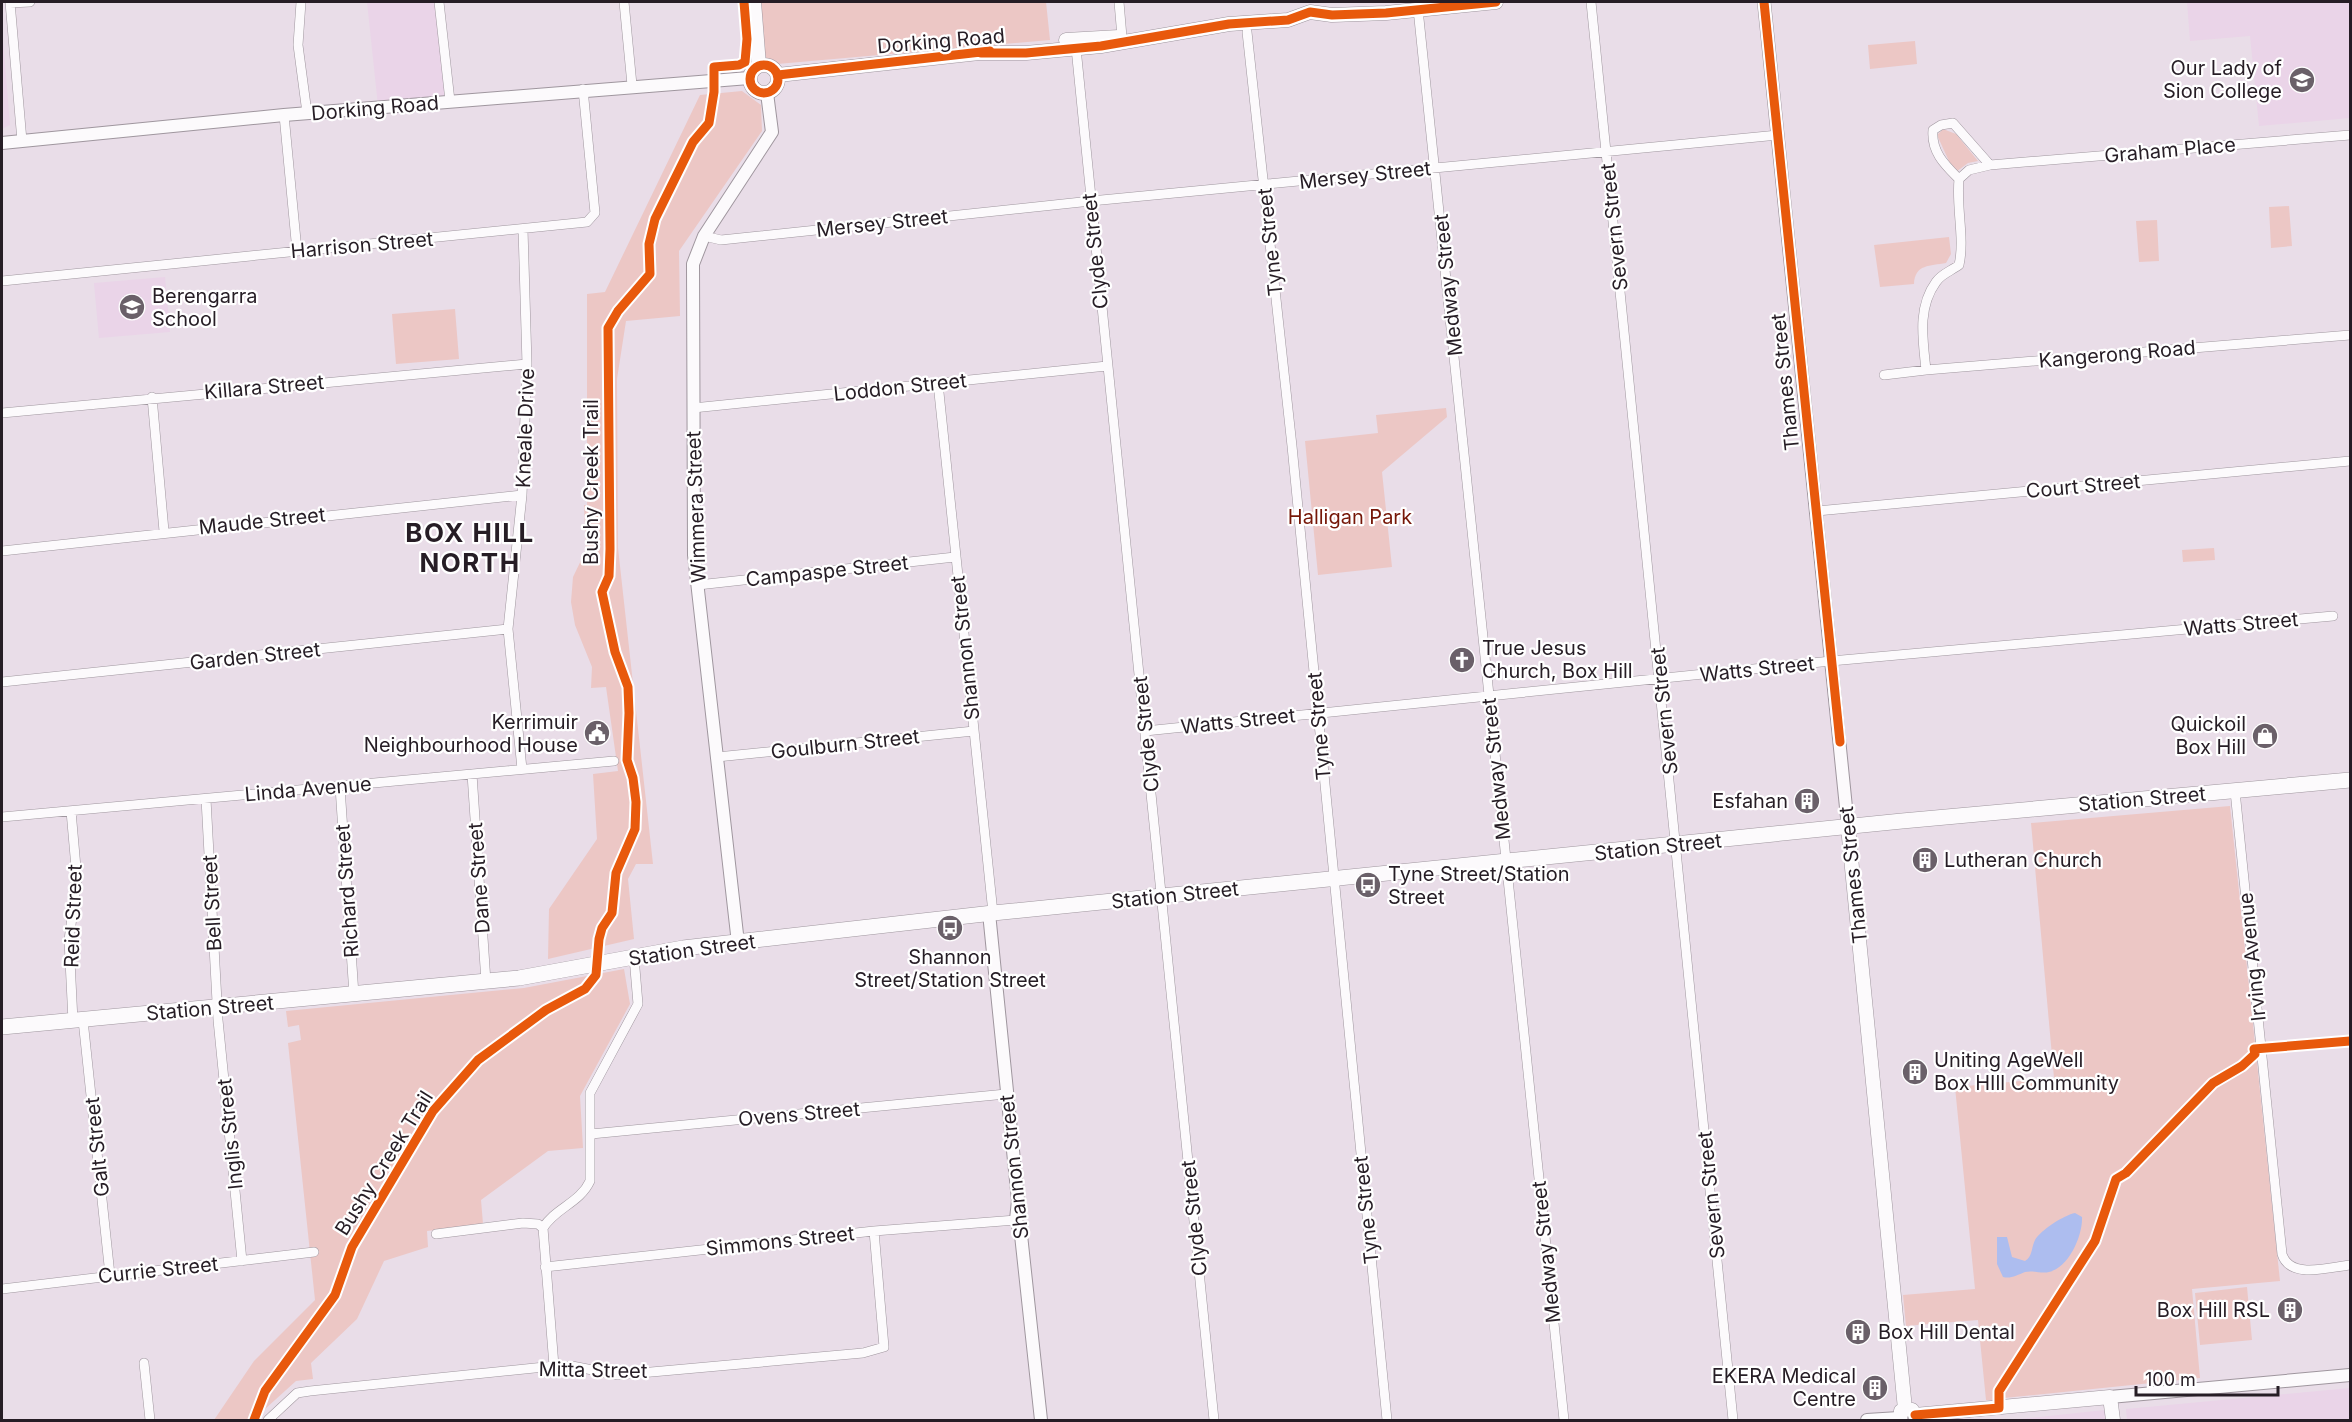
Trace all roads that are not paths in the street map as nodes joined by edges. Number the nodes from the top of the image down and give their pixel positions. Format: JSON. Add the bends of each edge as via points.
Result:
{"nodes":[{"id":1,"x":10,"y":2,"type":"edge"},
{"id":2,"x":30,"y":2,"type":"edge"},
{"id":3,"x":301,"y":2,"type":"edge"},
{"id":4,"x":439,"y":2,"type":"edge"},
{"id":5,"x":624,"y":2,"type":"edge"},
{"id":6,"x":754,"y":2,"type":"edge"},
{"id":7,"x":1119,"y":2,"type":"edge"},
{"id":8,"x":1496,"y":2,"type":"edge"},
{"id":9,"x":1591,"y":2,"type":"edge"},
{"id":10,"x":1764,"y":2,"type":"edge"},
{"id":11,"x":1769,"y":2,"type":"edge"},
{"id":12,"x":1309,"y":7,"type":"edge"},
{"id":13,"x":1418,"y":9,"type":"junction"},
{"id":14,"x":1386,"y":13,"type":"junction"},
{"id":15,"x":1767,"y":19,"type":"junction"},
{"id":16,"x":1247,"y":32,"type":"junction"},
{"id":17,"x":1180,"y":33,"type":"junction"},
{"id":18,"x":1122,"y":39,"type":"junction"},
{"id":19,"x":1029,"y":48,"type":"junction"},
{"id":20,"x":1076,"y":48,"type":"junction"},
{"id":21,"x":759,"y":65,"type":"junction"},
{"id":22,"x":778,"y":75,"type":"junction"},
{"id":23,"x":749,"y":78,"type":"junction"},
{"id":24,"x":632,"y":85,"type":"junction"},
{"id":25,"x":582,"y":89,"type":"junction"},
{"id":26,"x":767,"y":93,"type":"junction"},
{"id":27,"x":450,"y":101,"type":"junction"},
{"id":28,"x":307,"y":113,"type":"junction"},
{"id":29,"x":284,"y":115,"type":"junction"},
{"id":30,"x":1778,"y":135,"type":"junction"},
{"id":31,"x":2350,"y":135,"type":"edge"},
{"id":32,"x":22,"y":141,"type":"junction"},
{"id":33,"x":2,"y":143,"type":"edge"},
{"id":34,"x":1606,"y":152,"type":"junction"},
{"id":35,"x":1990,"y":165,"type":"junction"},
{"id":36,"x":1435,"y":168,"type":"junction"},
{"id":37,"x":1959,"y":179,"type":"junction"},
{"id":38,"x":1264,"y":185,"type":"junction"},
{"id":39,"x":1091,"y":201,"type":"junction"},
{"id":40,"x":523,"y":230,"type":"junction"},
{"id":41,"x":704,"y":236,"type":"junction"},
{"id":42,"x":297,"y":251,"type":"junction"},
{"id":43,"x":2,"y":281,"type":"edge"},
{"id":44,"x":2350,"y":335,"type":"edge"},
{"id":45,"x":527,"y":364,"type":"junction"},
{"id":46,"x":1107,"y":366,"type":"junction"},
{"id":47,"x":1926,"y":370,"type":"junction"},
{"id":48,"x":1884,"y":375,"type":"dead end"},
{"id":49,"x":938,"y":383,"type":"junction"},
{"id":50,"x":152,"y":397,"type":"junction"},
{"id":51,"x":693,"y":408,"type":"junction"},
{"id":52,"x":2,"y":413,"type":"edge"},
{"id":53,"x":2350,"y":461,"type":"edge"},
{"id":54,"x":522,"y":495,"type":"junction"},
{"id":55,"x":1816,"y":512,"type":"junction"},
{"id":56,"x":164,"y":531,"type":"junction"},
{"id":57,"x":2,"y":550,"type":"edge"},
{"id":58,"x":955,"y":557,"type":"junction"},
{"id":59,"x":698,"y":585,"type":"junction"},
{"id":60,"x":2333,"y":616,"type":"dead end"},
{"id":61,"x":508,"y":629,"type":"junction"},
{"id":62,"x":1831,"y":661,"type":"junction"},
{"id":63,"x":1661,"y":679,"type":"junction"},
{"id":64,"x":2,"y":682,"type":"edge"},
{"id":65,"x":1489,"y":696,"type":"junction"},
{"id":66,"x":1317,"y":713,"type":"junction"},
{"id":67,"x":974,"y":731,"type":"junction"},
{"id":68,"x":1145,"y":731,"type":"junction"},
{"id":69,"x":717,"y":757,"type":"junction"},
{"id":70,"x":614,"y":761,"type":"dead end"},
{"id":71,"x":522,"y":770,"type":"junction"},
{"id":72,"x":472,"y":774,"type":"junction"},
{"id":73,"x":2350,"y":780,"type":"edge"},
{"id":74,"x":340,"y":787,"type":"junction"},
{"id":75,"x":2235,"y":791,"type":"junction"},
{"id":76,"x":206,"y":799,"type":"junction"},
{"id":77,"x":71,"y":811,"type":"junction"},
{"id":78,"x":2,"y":817,"type":"edge"},
{"id":79,"x":1848,"y":827,"type":"junction"},
{"id":80,"x":1677,"y":845,"type":"junction"},
{"id":81,"x":1505,"y":861,"type":"junction"},
{"id":82,"x":1333,"y":878,"type":"junction"},
{"id":83,"x":1162,"y":896,"type":"junction"},
{"id":84,"x":991,"y":913,"type":"junction"},
{"id":85,"x":738,"y":943,"type":"junction"},
{"id":86,"x":634,"y":957,"type":"junction"},
{"id":87,"x":486,"y":982,"type":"junction"},
{"id":88,"x":354,"y":994,"type":"junction"},
{"id":89,"x":218,"y":1007,"type":"junction"},
{"id":90,"x":78,"y":1020,"type":"junction"},
{"id":91,"x":2,"y":1027,"type":"edge"},
{"id":92,"x":2350,"y":1041,"type":"edge"},
{"id":93,"x":2262,"y":1048,"type":"junction"},
{"id":94,"x":1006,"y":1094,"type":"junction"},
{"id":95,"x":591,"y":1134,"type":"junction"},
{"id":96,"x":1016,"y":1220,"type":"junction"},
{"id":97,"x":543,"y":1228,"type":"junction"},
{"id":98,"x":874,"y":1231,"type":"junction"},
{"id":99,"x":436,"y":1234,"type":"dead end"},
{"id":100,"x":315,"y":1252,"type":"dead end"},
{"id":101,"x":242,"y":1261,"type":"junction"},
{"id":102,"x":2350,"y":1265,"type":"edge"},
{"id":103,"x":545,"y":1267,"type":"junction"},
{"id":104,"x":110,"y":1275,"type":"junction"},
{"id":105,"x":2,"y":1289,"type":"edge"},
{"id":106,"x":144,"y":1363,"type":"dead end"},
{"id":107,"x":554,"y":1366,"type":"junction"},
{"id":108,"x":2350,"y":1375,"type":"edge"},
{"id":109,"x":2110,"y":1397,"type":"junction"},
{"id":110,"x":1906,"y":1416,"type":"edge"},
{"id":111,"x":150,"y":1420,"type":"edge"},
{"id":112,"x":268,"y":1420,"type":"edge"},
{"id":113,"x":1041,"y":1420,"type":"edge"},
{"id":114,"x":1214,"y":1420,"type":"edge"},
{"id":115,"x":1387,"y":1420,"type":"edge"},
{"id":116,"x":1564,"y":1420,"type":"edge"},
{"id":117,"x":1733,"y":1420,"type":"edge"},
{"id":118,"x":1867,"y":1420,"type":"edge"},
{"id":119,"x":2113,"y":1420,"type":"edge"}],
"edges":[{"from":1,"to":2,"type":"street"},
{"from":1,"to":32,"type":"street"},
{"from":3,"to":28,"type":"street","via":[[298,45]]},
{"from":4,"to":27,"type":"street"},
{"from":5,"to":24,"type":"street"},
{"from":6,"to":21,"type":"main road"},
{"from":7,"to":18,"type":"street"},
{"from":8,"to":13,"type":"main road","name":"Dorking Road"},
{"from":9,"to":34,"type":"street","name":"Severn Street"},
{"from":10,"to":15,"type":"street","name":"Thames Street"},
{"from":11,"to":15,"type":"street","name":"Thames Street"},
{"from":12,"to":14,"type":"main road","name":"Dorking Road","via":[[1332,15]]},
{"from":12,"to":17,"type":"main road","name":"Dorking Road","via":[[1288,20],[1228,24]]},
{"from":13,"to":14,"type":"main road","name":"Dorking Road"},
{"from":13,"to":36,"type":"street","name":"Medway Street"},
{"from":14,"to":16,"type":"main road","name":"Dorking Road","via":[[1338,23],[1309,22]]},
{"from":15,"to":30,"type":"street","name":"Thames Street"},
{"from":16,"to":17,"type":"main road","name":"Dorking Road"},
{"from":16,"to":38,"type":"street","name":"Tyne Street"},
{"from":17,"to":18,"type":"main road","name":"Dorking Road"},
{"from":18,"to":19,"type":"main road","name":"Dorking Road","via":[[1103,36]]},
{"from":18,"to":20,"type":"main road","name":"Dorking Road"},
{"from":19,"to":20,"type":"main road","name":"Dorking Road"},
{"from":19,"to":22,"type":"main road","name":"Dorking Road"},
{"from":20,"to":39,"type":"street","name":"Clyde Street"},
{"from":21,"to":22,"type":"main road","via":[[772,67]]},
{"from":21,"to":23,"type":"main road"},
{"from":22,"to":26,"type":"main road","via":[[775,88]]},
{"from":23,"to":24,"type":"street","name":"Dorking Road"},
{"from":23,"to":26,"type":"main road","via":[[756,91]]},
{"from":24,"to":25,"type":"street","name":"Dorking Road"},
{"from":25,"to":27,"type":"street","name":"Dorking Road"},
{"from":25,"to":40,"type":"street","name":"Harrison Street","via":[[595,213],[587,222]]},
{"from":26,"to":41,"type":"street","name":"Wimmera Street","via":[[772,132]]},
{"from":27,"to":28,"type":"street","name":"Dorking Road"},
{"from":28,"to":29,"type":"street","name":"Dorking Road"},
{"from":29,"to":32,"type":"street","name":"Dorking Road"},
{"from":29,"to":42,"type":"street"},
{"from":30,"to":34,"type":"street","name":"Mersey Street"},
{"from":30,"to":55,"type":"street","name":"Thames Street"},
{"from":31,"to":35,"type":"street","name":"Graham Place"},
{"from":32,"to":33,"type":"street","name":"Dorking Road"},
{"from":34,"to":36,"type":"street","name":"Mersey Street"},
{"from":34,"to":63,"type":"street","name":"Severn Street"},
{"from":35,"to":37,"type":"street","name":"Graham Place","via":[[1969,170]]},
{"from":35,"to":37,"type":"street","via":[[1953,123],[1941,125],[1933,130],[1932,142],[1941,161]]},
{"from":36,"to":38,"type":"street","name":"Mersey Street"},
{"from":36,"to":65,"type":"street","name":"Medway Street"},
{"from":37,"to":47,"type":"street","via":[[1962,253],[1959,265],[1936,282],[1927,300],[1922,323]]},
{"from":38,"to":39,"type":"street","name":"Mersey Street"},
{"from":38,"to":66,"type":"street","name":"Tyne Street"},
{"from":39,"to":41,"type":"street","name":"Mersey Street","via":[[721,240]]},
{"from":39,"to":46,"type":"street","name":"Clyde Street"},
{"from":40,"to":42,"type":"street","name":"Harrison Street"},
{"from":40,"to":45,"type":"street","name":"Kneale Drive"},
{"from":41,"to":51,"type":"street","name":"Wimmera Street","via":[[693,264]]},
{"from":42,"to":43,"type":"street","name":"Harrison Street"},
{"from":44,"to":47,"type":"street","name":"Kangerong Road"},
{"from":45,"to":50,"type":"street","name":"Killara Street"},
{"from":45,"to":54,"type":"street","name":"Kneale Drive"},
{"from":46,"to":49,"type":"street","name":"Loddon Street"},
{"from":46,"to":68,"type":"street","name":"Clyde Street"},
{"from":47,"to":48,"type":"street","name":"Kangerong Road"},
{"from":49,"to":51,"type":"street","name":"Loddon Street"},
{"from":49,"to":58,"type":"street","name":"Shannon Street"},
{"from":50,"to":52,"type":"street","name":"Killara Street"},
{"from":50,"to":56,"type":"street"},
{"from":51,"to":59,"type":"street","name":"Wimmera Street","via":[[694,555]]},
{"from":53,"to":55,"type":"street","name":"Court Street"},
{"from":54,"to":56,"type":"street","name":"Maude Street"},
{"from":54,"to":61,"type":"street","name":"Kneale Drive"},
{"from":55,"to":62,"type":"street","name":"Thames Street"},
{"from":56,"to":57,"type":"street","name":"Maude Street"},
{"from":58,"to":59,"type":"street","name":"Campaspe Street"},
{"from":58,"to":67,"type":"street","name":"Shannon Street"},
{"from":59,"to":69,"type":"street","name":"Wimmera Street"},
{"from":60,"to":62,"type":"street","name":"Watts Street"},
{"from":61,"to":64,"type":"street","name":"Garden Street"},
{"from":61,"to":71,"type":"street","name":"Kneale Drive"},
{"from":62,"to":63,"type":"street","name":"Watts Street"},
{"from":62,"to":79,"type":"street","name":"Thames Street"},
{"from":63,"to":65,"type":"street","name":"Watts Street"},
{"from":63,"to":80,"type":"street","name":"Severn Street"},
{"from":65,"to":66,"type":"street","name":"Watts Street"},
{"from":65,"to":81,"type":"street","name":"Medway Street"},
{"from":66,"to":68,"type":"street","name":"Watts Street"},
{"from":66,"to":82,"type":"street","name":"Tyne Street"},
{"from":67,"to":69,"type":"street","name":"Goulburn Street"},
{"from":67,"to":84,"type":"street","name":"Shannon Street"},
{"from":68,"to":83,"type":"street","name":"Clyde Street"},
{"from":69,"to":85,"type":"street","name":"Wimmera Street"},
{"from":70,"to":71,"type":"street","name":"Linda Avenue"},
{"from":71,"to":72,"type":"street","name":"Linda Avenue"},
{"from":72,"to":74,"type":"street","name":"Linda Avenue"},
{"from":72,"to":87,"type":"street","name":"Dane Street"},
{"from":73,"to":75,"type":"main road","name":"Station Street"},
{"from":74,"to":76,"type":"street","name":"Linda Avenue"},
{"from":74,"to":88,"type":"street","name":"Richard Street"},
{"from":75,"to":79,"type":"main road","name":"Station Street"},
{"from":75,"to":93,"type":"street","name":"Irving Avenue"},
{"from":76,"to":77,"type":"street","name":"Linda Avenue"},
{"from":76,"to":89,"type":"street","name":"Bell Street"},
{"from":77,"to":78,"type":"street","name":"Linda Avenue"},
{"from":77,"to":90,"type":"street","name":"Reid Street","via":[[76,879],[69,940]]},
{"from":79,"to":80,"type":"main road","name":"Station Street"},
{"from":79,"to":110,"type":"main road","name":"Thames Street"},
{"from":80,"to":81,"type":"main road","name":"Station Street"},
{"from":80,"to":117,"type":"street","name":"Severn Street"},
{"from":81,"to":82,"type":"main road","name":"Station Street"},
{"from":81,"to":116,"type":"street","name":"Medway Street"},
{"from":82,"to":83,"type":"main road","name":"Station Street"},
{"from":82,"to":115,"type":"street","name":"Tyne Street"},
{"from":83,"to":84,"type":"main road","name":"Station Street"},
{"from":83,"to":114,"type":"street","name":"Clyde Street"},
{"from":84,"to":85,"type":"main road","name":"Station Street"},
{"from":84,"to":94,"type":"street","name":"Shannon Street"},
{"from":85,"to":86,"type":"main road","name":"Station Street"},
{"from":86,"to":87,"type":"main road","name":"Station Street"},
{"from":86,"to":95,"type":"street","via":[[638,1004],[590,1093]]},
{"from":87,"to":88,"type":"main road","name":"Station Street"},
{"from":88,"to":89,"type":"main road","name":"Station Street"},
{"from":89,"to":90,"type":"main road","name":"Station Street"},
{"from":89,"to":101,"type":"street","name":"Inglis Street"},
{"from":90,"to":91,"type":"main road","name":"Station Street"},
{"from":90,"to":104,"type":"street","name":"Galt Street"},
{"from":92,"to":93,"type":"street"},
{"from":93,"to":102,"type":"street","name":"Irving Avenue","via":[[2281,1245],[2288,1265],[2303,1269]]},
{"from":94,"to":95,"type":"street","name":"Ovens Street"},
{"from":94,"to":96,"type":"street","name":"Shannon Street","via":[[1018,1200]]},
{"from":95,"to":97,"type":"street","via":[[590,1181],[584,1193],[549,1217]]},
{"from":96,"to":98,"type":"street","name":"Simmons Street"},
{"from":96,"to":113,"type":"street","name":"Shannon Street","via":[[1021,1235]]},
{"from":97,"to":99,"type":"street","via":[[524,1223]]},
{"from":97,"to":103,"type":"street"},
{"from":98,"to":103,"type":"street","name":"Simmons Street"},
{"from":98,"to":107,"type":"street","name":"Mitta Street","via":[[884,1347],[863,1353],[618,1375]]},
{"from":100,"to":101,"type":"street","name":"Currie Street"},
{"from":101,"to":104,"type":"street","name":"Currie Street"},
{"from":103,"to":107,"type":"street"},
{"from":104,"to":105,"type":"street","name":"Currie Street"},
{"from":106,"to":111,"type":"street"},
{"from":107,"to":112,"type":"street","name":"Mitta Street","via":[[297,1393]]},
{"from":108,"to":109,"type":"street"},
{"from":109,"to":110,"type":"main road"},
{"from":109,"to":119,"type":"main road"},
{"from":110,"to":118,"type":"street"}]}
